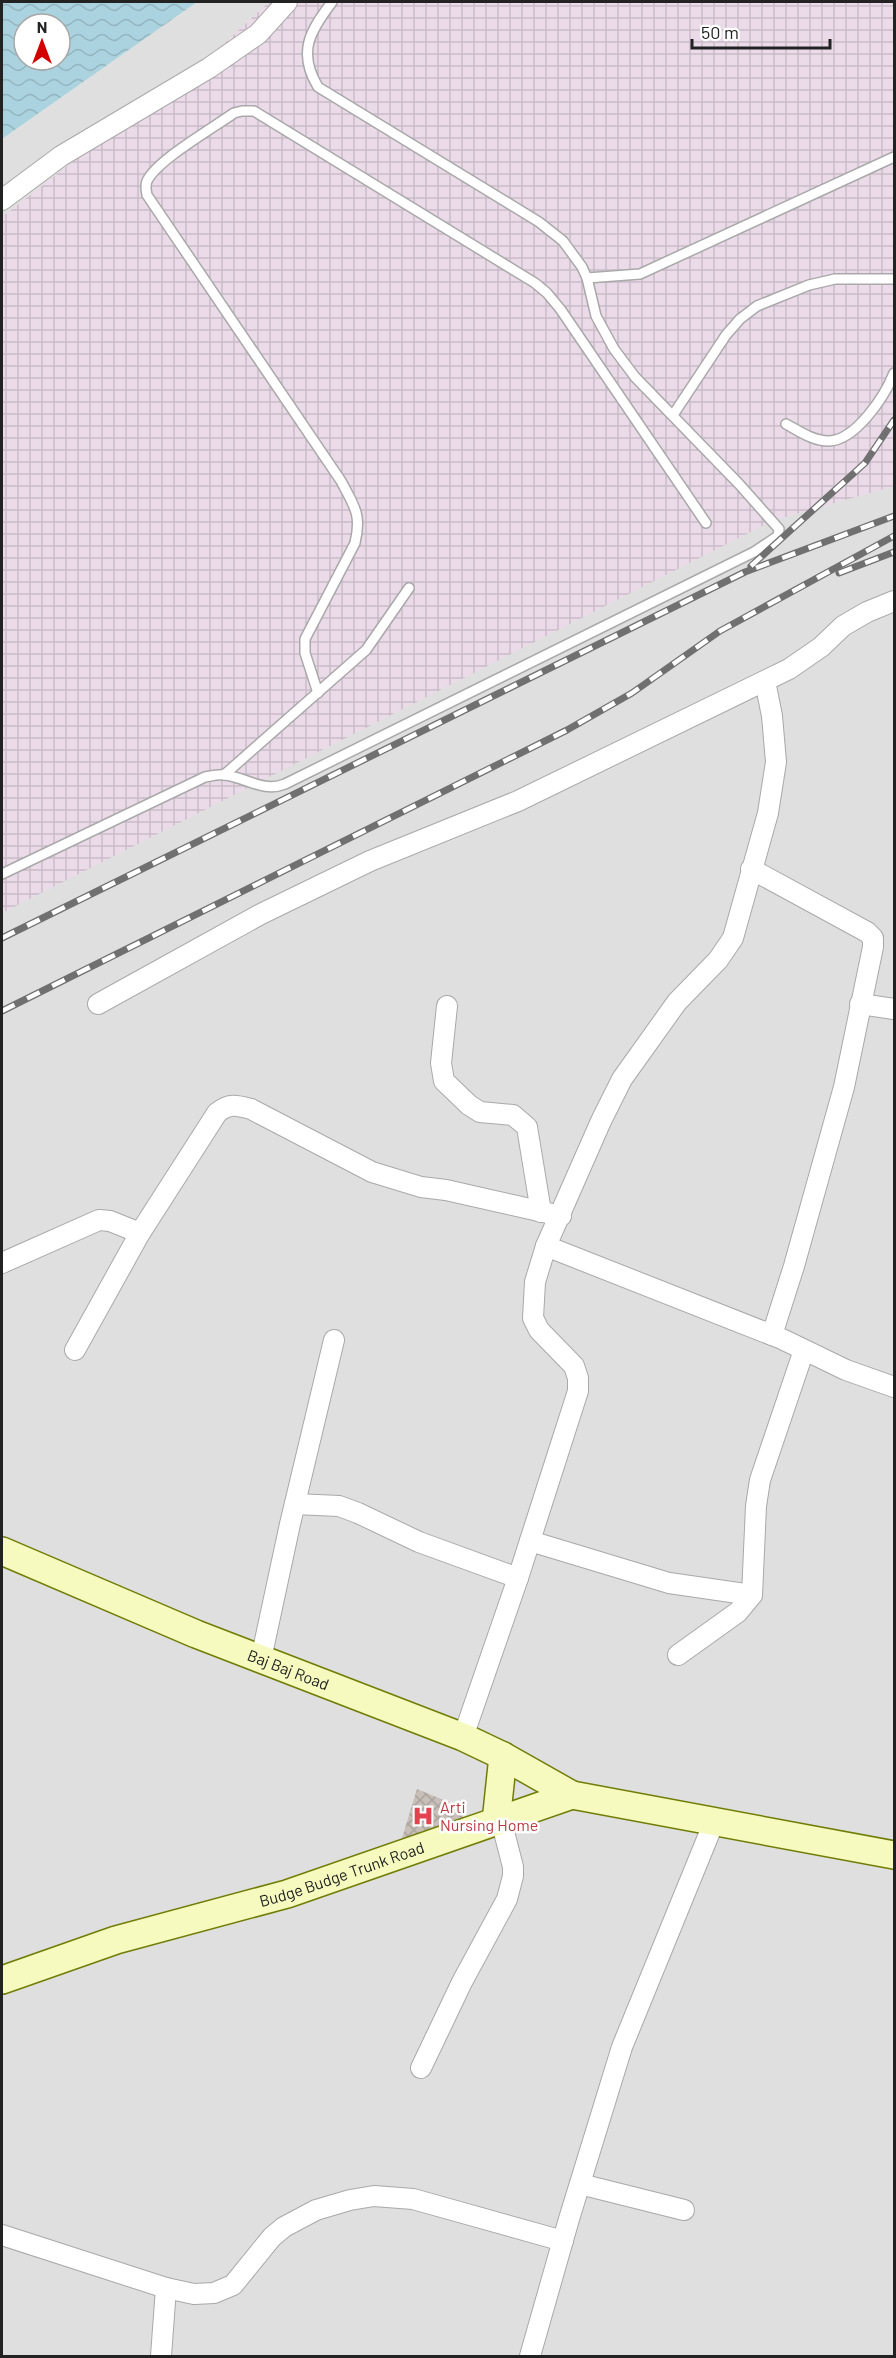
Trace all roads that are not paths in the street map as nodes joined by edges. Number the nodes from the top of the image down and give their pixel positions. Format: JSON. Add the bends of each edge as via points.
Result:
{"nodes":[{"id":1,"x":288,"y":2,"type":"edge"},
{"id":2,"x":332,"y":2,"type":"edge"},
{"id":3,"x":894,"y":157,"type":"edge"},
{"id":4,"x":2,"y":200,"type":"edge"},
{"id":5,"x":587,"y":278,"type":"junction"},
{"id":6,"x":894,"y":279,"type":"edge"},
{"id":7,"x":894,"y":373,"type":"edge"},
{"id":8,"x":674,"y":415,"type":"junction"},
{"id":9,"x":786,"y":424,"type":"dead end"},
{"id":10,"x":706,"y":523,"type":"dead end"},
{"id":11,"x":409,"y":588,"type":"dead end"},
{"id":12,"x":894,"y":601,"type":"edge"},
{"id":13,"x":765,"y":681,"type":"junction"},
{"id":14,"x":318,"y":693,"type":"junction"},
{"id":15,"x":224,"y":775,"type":"junction"},
{"id":16,"x":751,"y":869,"type":"junction"},
{"id":17,"x":2,"y":873,"type":"edge"},
{"id":18,"x":98,"y":1004,"type":"dead end"},
{"id":19,"x":860,"y":1004,"type":"junction"},
{"id":20,"x":447,"y":1006,"type":"dead end"},
{"id":21,"x":894,"y":1009,"type":"edge"},
{"id":22,"x":541,"y":1212,"type":"junction"},
{"id":23,"x":561,"y":1216,"type":"junction"},
{"id":24,"x":140,"y":1233,"type":"junction"},
{"id":25,"x":546,"y":1246,"type":"junction"},
{"id":26,"x":2,"y":1263,"type":"edge"},
{"id":27,"x":772,"y":1335,"type":"junction"},
{"id":28,"x":334,"y":1340,"type":"dead end"},
{"id":29,"x":75,"y":1350,"type":"dead end"},
{"id":30,"x":804,"y":1350,"type":"junction"},
{"id":31,"x":894,"y":1387,"type":"edge"},
{"id":32,"x":295,"y":1504,"type":"junction"},
{"id":33,"x":530,"y":1541,"type":"junction"},
{"id":34,"x":2,"y":1551,"type":"edge"},
{"id":35,"x":518,"y":1578,"type":"junction"},
{"id":36,"x":752,"y":1595,"type":"junction"},
{"id":37,"x":678,"y":1655,"type":"dead end"},
{"id":38,"x":261,"y":1659,"type":"junction"},
{"id":39,"x":463,"y":1737,"type":"junction"},
{"id":40,"x":503,"y":1756,"type":"junction"},
{"id":41,"x":572,"y":1795,"type":"junction"},
{"id":42,"x":499,"y":1821,"type":"junction"},
{"id":43,"x":714,"y":1822,"type":"junction"},
{"id":44,"x":894,"y":1855,"type":"edge"},
{"id":45,"x":2,"y":1980,"type":"edge"},
{"id":46,"x":421,"y":2068,"type":"dead end"},
{"id":47,"x":580,"y":2184,"type":"junction"},
{"id":48,"x":684,"y":2210,"type":"dead end"},
{"id":49,"x":2,"y":2235,"type":"edge"},
{"id":50,"x":562,"y":2241,"type":"junction"},
{"id":51,"x":166,"y":2288,"type":"junction"},
{"id":52,"x":161,"y":2356,"type":"edge"},
{"id":53,"x":530,"y":2356,"type":"edge"}],
"edges":[{"from":1,"to":4,"type":"street","via":[[258,34],[209,68],[61,156]]},
{"from":2,"to":5,"type":"lane","via":[[317,22],[306,55],[318,87],[539,222],[563,241]]},
{"from":3,"to":5,"type":"lane","via":[[640,274]]},
{"from":5,"to":8,"type":"lane","via":[[596,316],[614,349],[635,377]]},
{"from":6,"to":8,"type":"lane","via":[[835,279],[757,306],[726,334]]},
{"from":7,"to":9,"type":"lane","via":[[870,413],[842,440],[815,439]]},
{"from":8,"to":15,"type":"lane","via":[[779,529],[778,536],[754,552],[277,788]]},
{"from":10,"to":14,"type":"lane","via":[[548,293],[254,111],[234,113],[163,163],[145,188],[341,481],[358,513],[355,543],[304,639],[304,653]]},
{"from":11,"to":14,"type":"lane","via":[[366,650]]},
{"from":12,"to":13,"type":"street","via":[[843,626],[821,647]]},
{"from":13,"to":16,"type":"street","via":[[776,762],[768,813]]},
{"from":13,"to":18,"type":"street","via":[[518,801],[369,861],[261,914]]},
{"from":14,"to":15,"type":"lane"},
{"from":15,"to":17,"type":"lane","via":[[205,777]]},
{"from":16,"to":19,"type":"street","via":[[873,938]]},
{"from":16,"to":23,"type":"street","via":[[732,938],[718,960],[677,1002],[622,1079]]},
{"from":19,"to":21,"type":"street"},
{"from":19,"to":27,"type":"street","via":[[844,1087]]},
{"from":20,"to":22,"type":"street","via":[[441,1063],[444,1082],[480,1112],[513,1115],[527,1127]]},
{"from":22,"to":23,"type":"street"},
{"from":22,"to":24,"type":"street","via":[[421,1187],[372,1172],[251,1109],[234,1104],[217,1113]]},
{"from":23,"to":25,"type":"street"},
{"from":24,"to":26,"type":"street","via":[[99,1220]]},
{"from":24,"to":29,"type":"street"},
{"from":25,"to":27,"type":"street"},
{"from":25,"to":33,"type":"street","via":[[536,1282],[533,1318],[539,1330],[574,1366],[578,1391]]},
{"from":27,"to":30,"type":"street"},
{"from":28,"to":32,"type":"street"},
{"from":30,"to":31,"type":"street"},
{"from":30,"to":36,"type":"street","via":[[760,1480]]},
{"from":32,"to":35,"type":"street","via":[[339,1506],[418,1542]]},
{"from":32,"to":38,"type":"street"},
{"from":33,"to":35,"type":"street"},
{"from":33,"to":36,"type":"street","via":[[669,1583]]},
{"from":34,"to":38,"type":"main road","name":"Baj Baj Road"},
{"from":35,"to":39,"type":"street"},
{"from":36,"to":37,"type":"street","via":[[738,1612]]},
{"from":38,"to":39,"type":"main road","name":"Baj Baj Road"},
{"from":39,"to":40,"type":"main road","name":"Baj Baj Road"},
{"from":40,"to":41,"type":"main road","name":"Baj Baj Road"},
{"from":40,"to":42,"type":"main road"},
{"from":41,"to":42,"type":"main road","name":"Budge Budge Trunk Road"},
{"from":41,"to":43,"type":"main road"},
{"from":42,"to":45,"type":"main road","name":"Budge Budge Trunk Road","via":[[286,1894],[116,1940]]},
{"from":42,"to":46,"type":"street","via":[[513,1867],[507,1899]]},
{"from":43,"to":44,"type":"main road"},
{"from":43,"to":47,"type":"street","via":[[622,2047]]},
{"from":47,"to":48,"type":"street"},
{"from":47,"to":50,"type":"street"},
{"from":49,"to":51,"type":"street"},
{"from":50,"to":51,"type":"street","via":[[413,2199],[374,2196],[316,2210],[284,2227],[233,2285],[204,2294]]},
{"from":50,"to":53,"type":"street"},
{"from":51,"to":52,"type":"street"}]}
